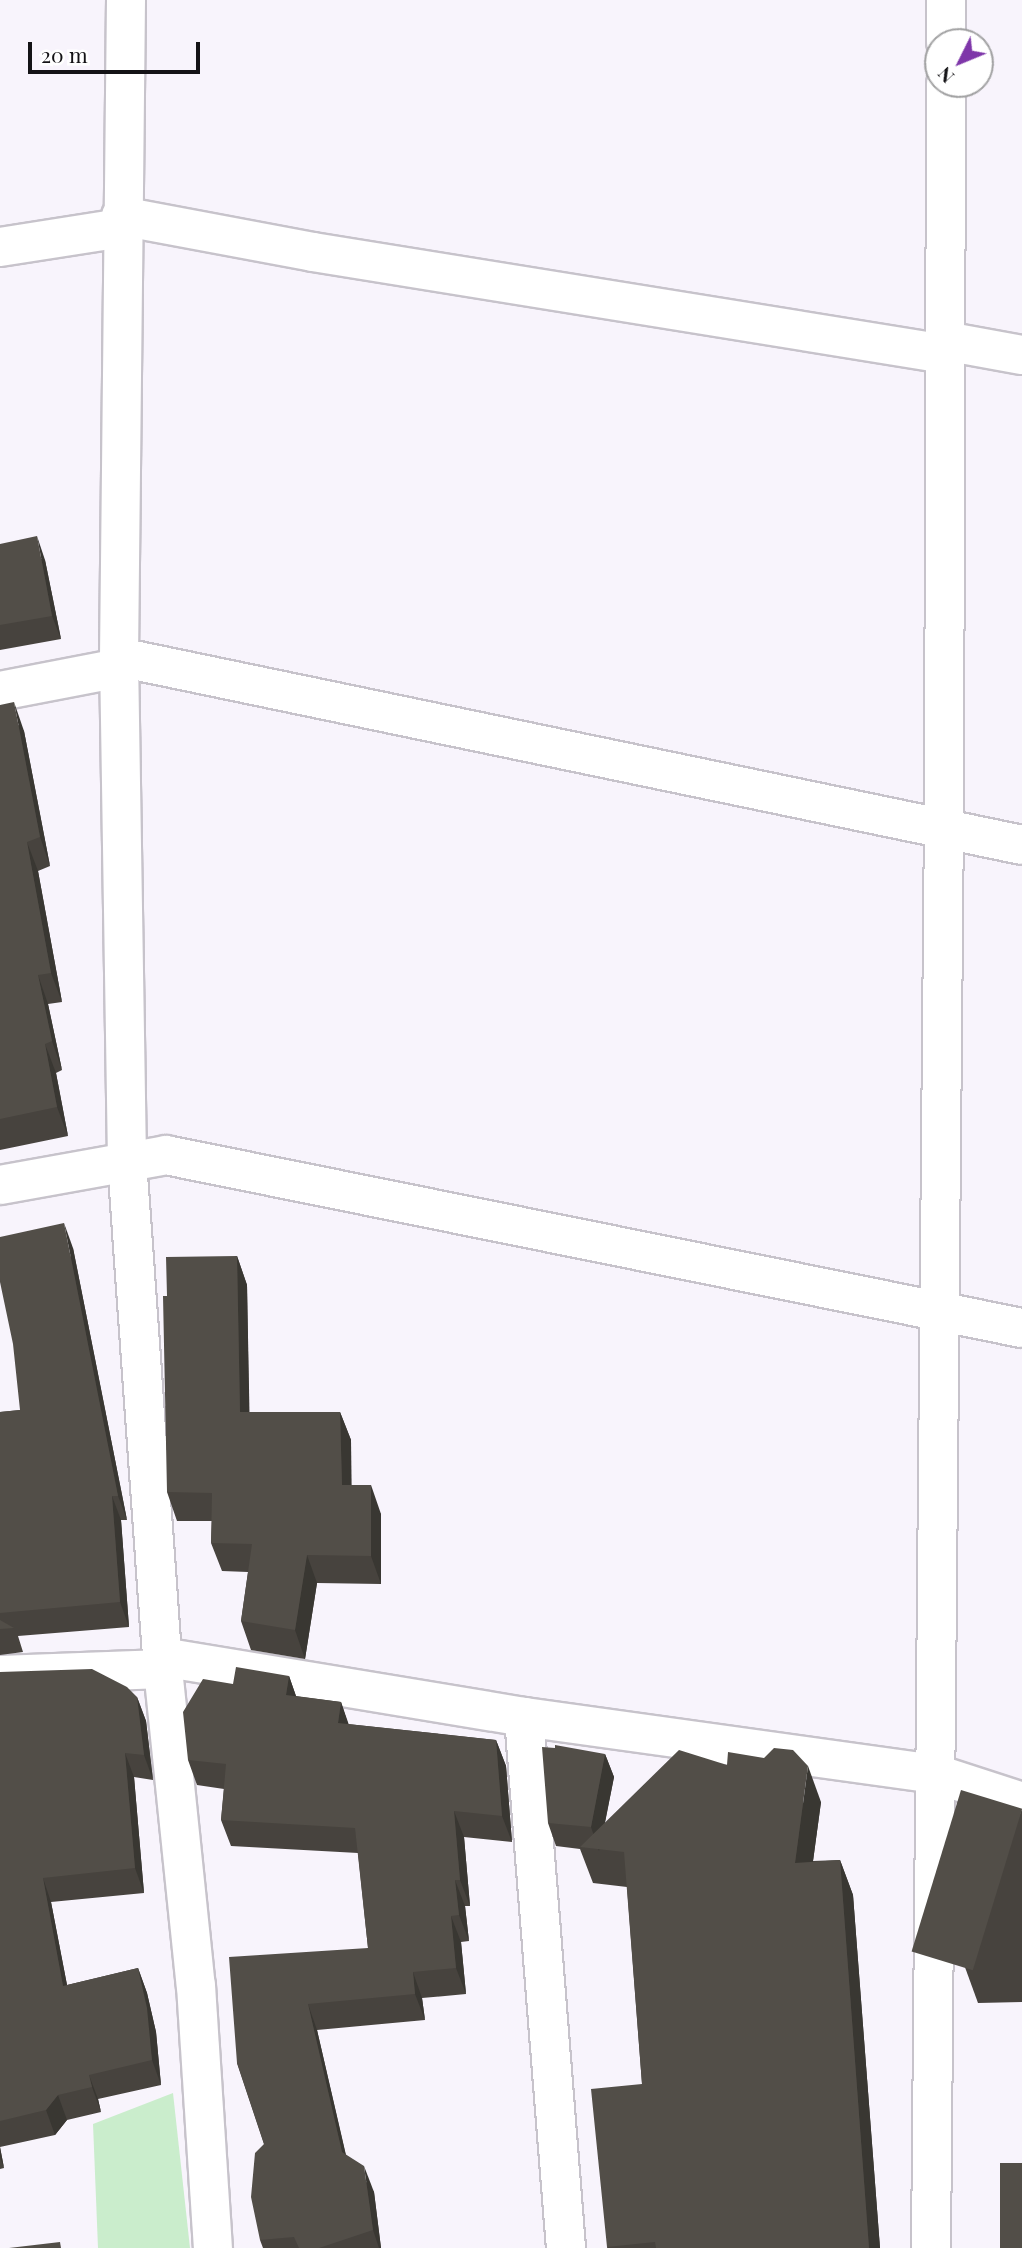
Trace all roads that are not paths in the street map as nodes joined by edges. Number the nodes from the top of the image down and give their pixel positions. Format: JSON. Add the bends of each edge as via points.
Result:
{"nodes":[{"id":1,"x":126,"y":0,"type":"edge"},
{"id":2,"x":946,"y":0,"type":"edge"},
{"id":3,"x":946,"y":28,"type":"edge"},
{"id":4,"x":946,"y":98,"type":"edge"},
{"id":5,"x":121,"y":222,"type":"junction"},
{"id":6,"x":0,"y":247,"type":"edge"},
{"id":7,"x":945,"y":348,"type":"junction"},
{"id":8,"x":1022,"y":355,"type":"edge"},
{"id":9,"x":119,"y":662,"type":"junction"},
{"id":10,"x":0,"y":691,"type":"edge"},
{"id":11,"x":944,"y":829,"type":"junction"},
{"id":12,"x":1022,"y":845,"type":"edge"},
{"id":13,"x":127,"y":1161,"type":"junction"},
{"id":14,"x":0,"y":1185,"type":"edge"},
{"id":15,"x":940,"y":1313,"type":"junction"},
{"id":16,"x":1022,"y":1328,"type":"edge"},
{"id":17,"x":163,"y":1663,"type":"junction"},
{"id":18,"x":0,"y":1675,"type":"edge"},
{"id":19,"x":524,"y":1717,"type":"junction"},
{"id":20,"x":936,"y":1774,"type":"junction"},
{"id":21,"x":1022,"y":1802,"type":"edge"},
{"id":22,"x":213,"y":2248,"type":"edge"},
{"id":23,"x":566,"y":2248,"type":"edge"},
{"id":24,"x":931,"y":2248,"type":"edge"}],
"edges":[{"from":1,"to":5,"type":"street"},
{"from":2,"to":3,"type":"street"},
{"from":4,"to":7,"type":"street"},
{"from":5,"to":6,"type":"street"},
{"from":5,"to":7,"type":"street"},
{"from":5,"to":9,"type":"street"},
{"from":7,"to":8,"type":"street"},
{"from":7,"to":11,"type":"street"},
{"from":9,"to":10,"type":"street"},
{"from":9,"to":11,"type":"street"},
{"from":9,"to":13,"type":"street"},
{"from":11,"to":12,"type":"street"},
{"from":11,"to":15,"type":"street"},
{"from":13,"to":14,"type":"street"},
{"from":13,"to":15,"type":"street","via":[[166,1155]]},
{"from":13,"to":17,"type":"street"},
{"from":15,"to":16,"type":"street"},
{"from":15,"to":20,"type":"street"},
{"from":17,"to":18,"type":"street"},
{"from":17,"to":19,"type":"street"},
{"from":17,"to":22,"type":"street","via":[[196,1986]]},
{"from":19,"to":20,"type":"street"},
{"from":19,"to":23,"type":"street"},
{"from":20,"to":21,"type":"street"},
{"from":20,"to":24,"type":"street"}]}
